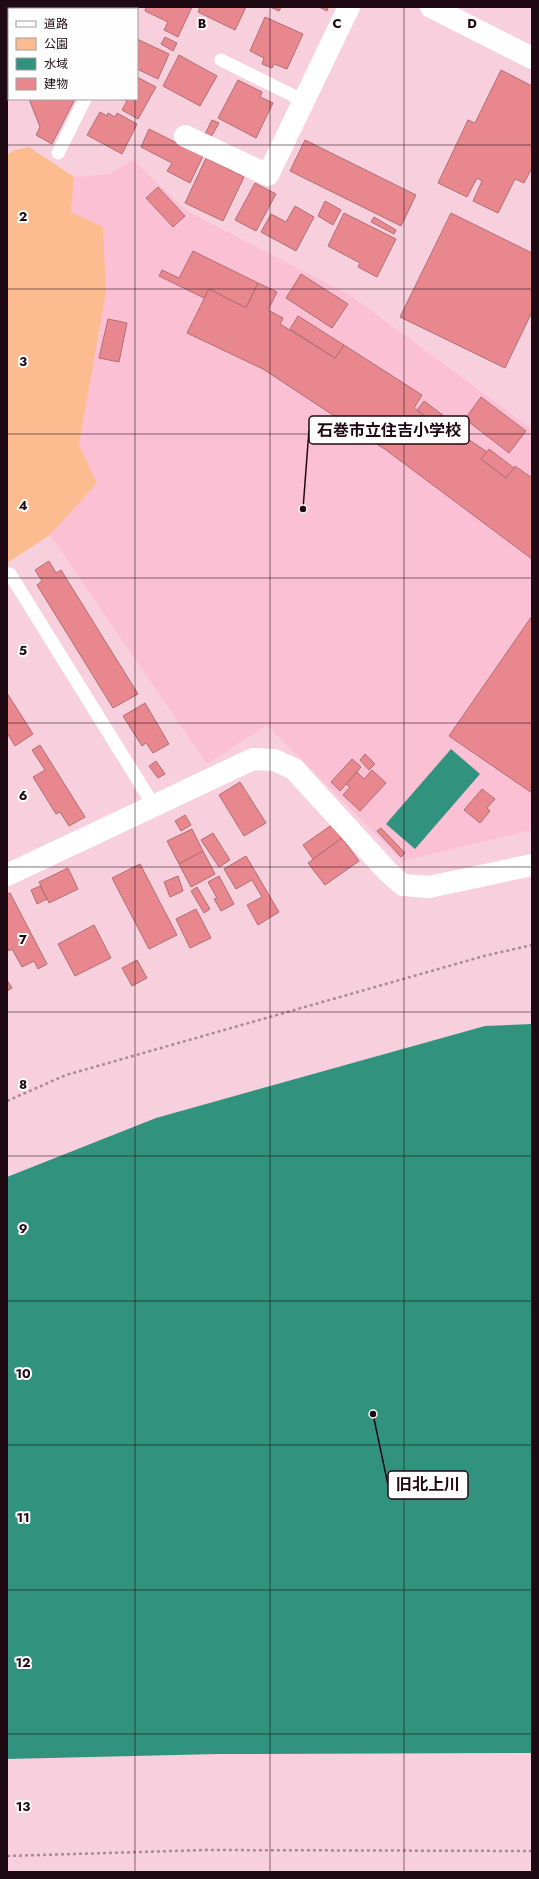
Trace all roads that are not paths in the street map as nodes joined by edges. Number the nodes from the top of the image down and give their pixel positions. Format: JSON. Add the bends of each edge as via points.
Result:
{"nodes":[{"id":1,"x":349,"y":7,"type":"edge"},
{"id":2,"x":442,"y":9,"type":"edge"},
{"id":3,"x":532,"y":58,"type":"edge"},
{"id":4,"x":221,"y":60,"type":"dead end"},
{"id":5,"x":84,"y":100,"type":"edge"},
{"id":6,"x":304,"y":101,"type":"junction"},
{"id":7,"x":185,"y":136,"type":"dead end"},
{"id":8,"x":58,"y":153,"type":"dead end"},
{"id":9,"x":10,"y":574,"type":"dead end"},
{"id":10,"x":154,"y":806,"type":"junction"},
{"id":11,"x":523,"y":866,"type":"edge"},
{"id":12,"x":7,"y":875,"type":"edge"}],
"edges":[{"from":1,"to":6,"type":"street"},
{"from":2,"to":3,"type":"street"},
{"from":4,"to":6,"type":"lane"},
{"from":5,"to":8,"type":"lane"},
{"from":6,"to":7,"type":"street","via":[[268,175]]},
{"from":9,"to":10,"type":"lane"},
{"from":10,"to":11,"type":"street","via":[[253,759],[274,760],[294,769],[387,871],[403,885],[429,887]]},
{"from":10,"to":12,"type":"street"}]}
